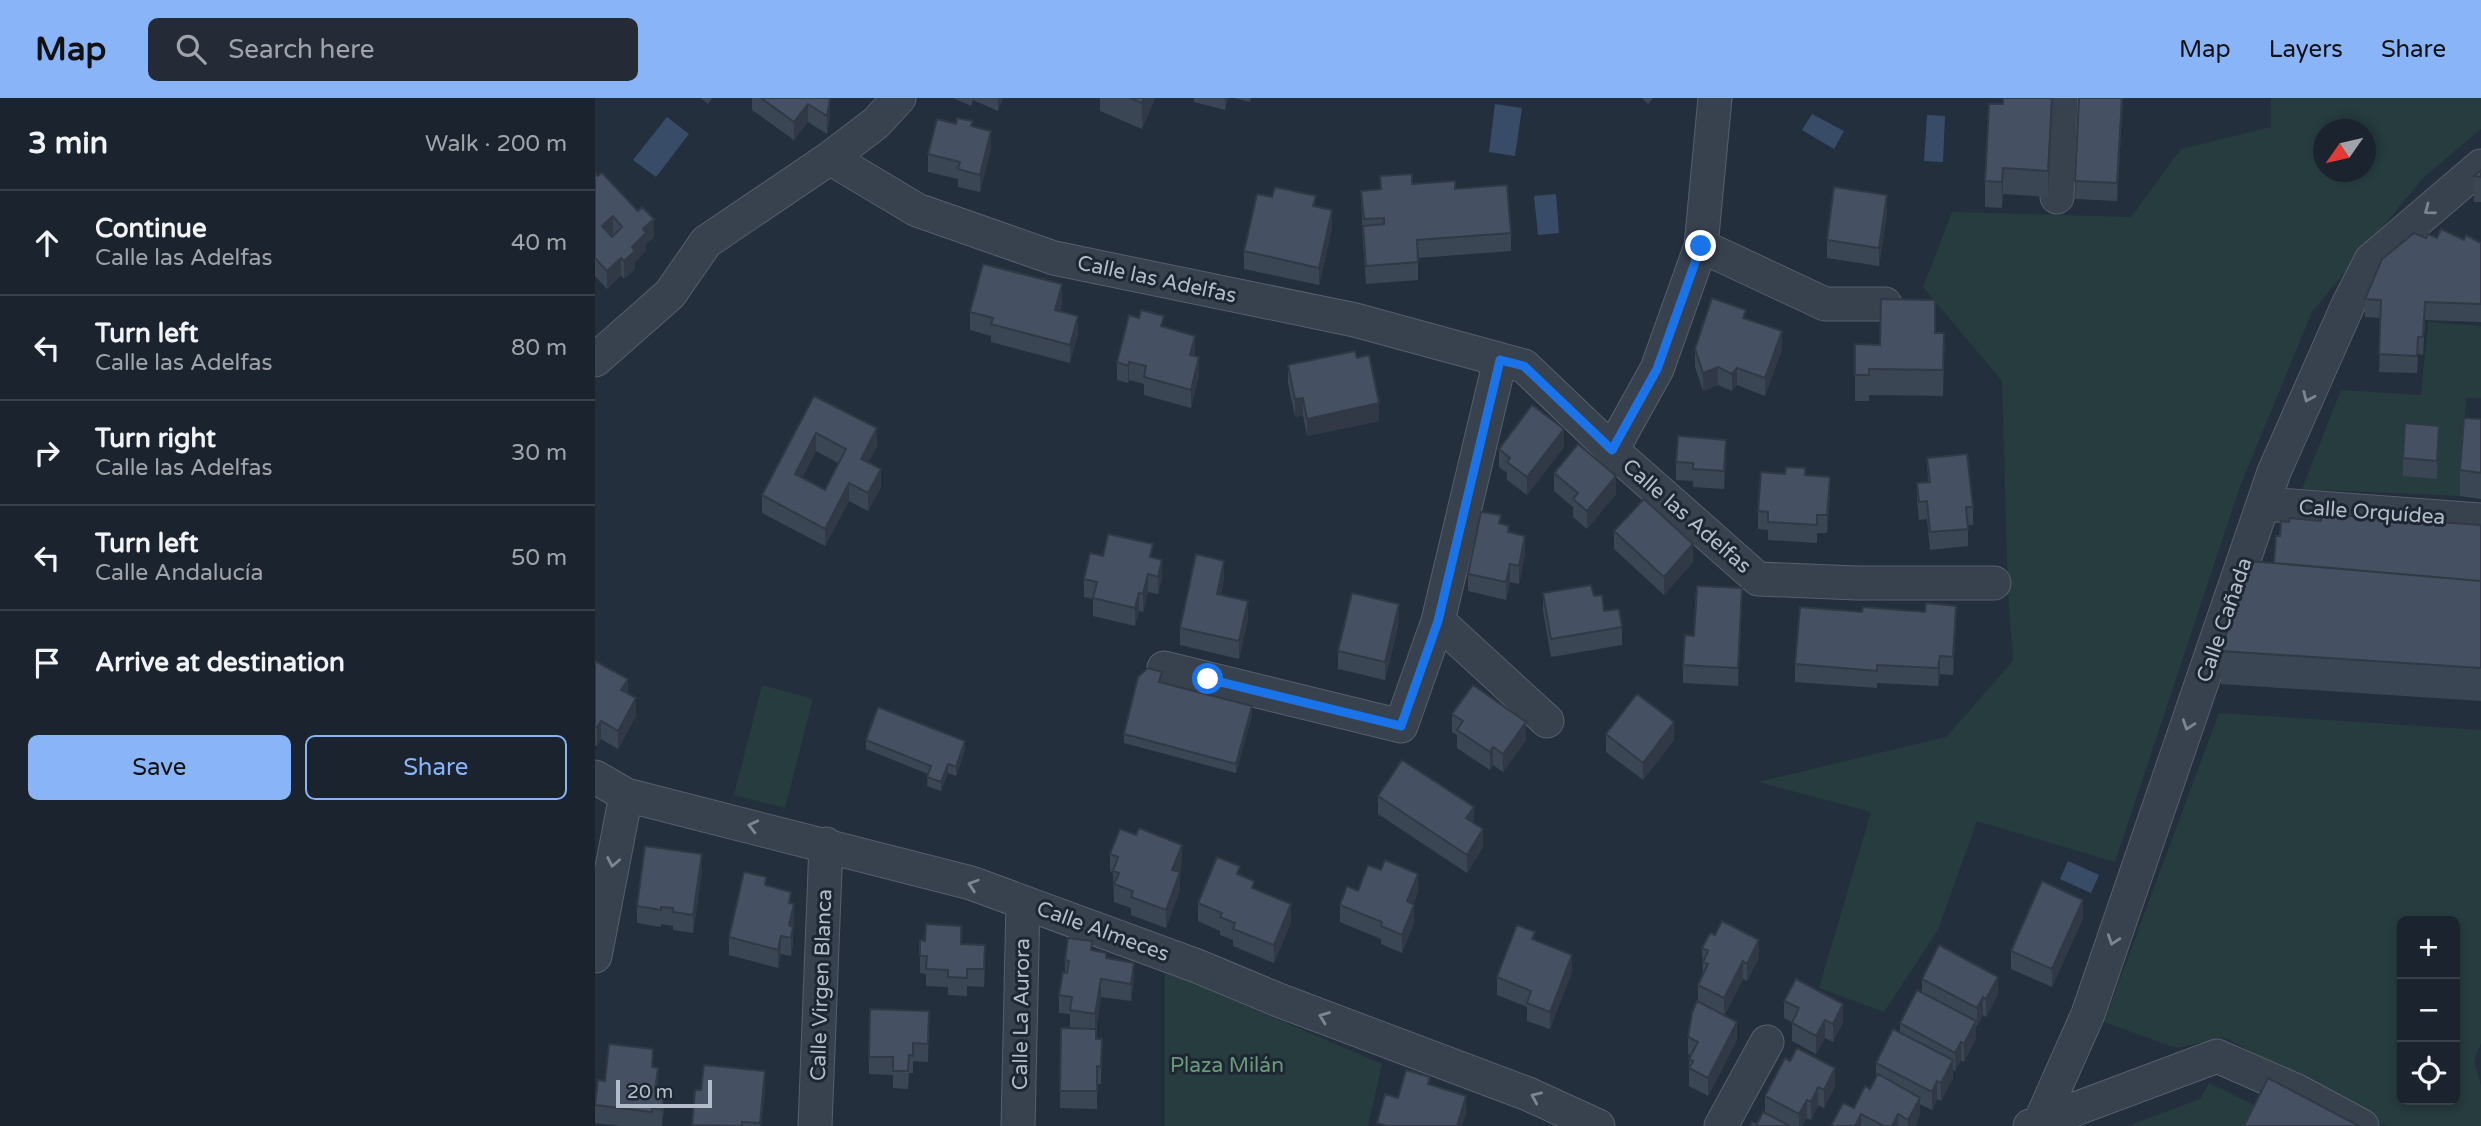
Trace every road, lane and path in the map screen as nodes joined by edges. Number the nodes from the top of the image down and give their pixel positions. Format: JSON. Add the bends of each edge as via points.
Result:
{"nodes":[{"id":1,"x":899,"y":98,"type":"edge"},
{"id":2,"x":1715,"y":98,"type":"edge"},
{"id":3,"x":2061,"y":98,"type":"edge"},
{"id":4,"x":830,"y":158,"type":"junction"},
{"id":5,"x":2481,"y":166,"type":"edge"},
{"id":6,"x":2057,"y":197,"type":"dead end"},
{"id":7,"x":1701,"y":246,"type":"junction"},
{"id":8,"x":1885,"y":304,"type":"edge"},
{"id":9,"x":595,"y":360,"type":"edge"},
{"id":10,"x":1500,"y":360,"type":"junction"},
{"id":11,"x":1612,"y":450,"type":"junction"},
{"id":12,"x":2264,"y":504,"type":"junction"},
{"id":13,"x":2481,"y":520,"type":"edge"},
{"id":14,"x":1994,"y":583,"type":"dead end"},
{"id":15,"x":1438,"y":621,"type":"junction"},
{"id":16,"x":1164,"y":668,"type":"dead end"},
{"id":17,"x":1547,"y":721,"type":"dead end"},
{"id":18,"x":595,"y":777,"type":"edge"},
{"id":19,"x":626,"y":795,"type":"junction"},
{"id":20,"x":826,"y":845,"type":"junction"},
{"id":21,"x":1023,"y":902,"type":"junction"},
{"id":22,"x":595,"y":956,"type":"edge"},
{"id":23,"x":1767,"y":1042,"type":"dead end"},
{"id":24,"x":2035,"y":1124,"type":"edge"},
{"id":25,"x":815,"y":1126,"type":"edge"},
{"id":26,"x":1018,"y":1126,"type":"edge"},
{"id":27,"x":1598,"y":1126,"type":"edge"},
{"id":28,"x":1721,"y":1126,"type":"edge"},
{"id":29,"x":2362,"y":1126,"type":"edge"}],
"edges":[{"from":1,"to":4,"type":"street","via":[[876,123]]},
{"from":2,"to":7,"type":"street"},
{"from":3,"to":6,"type":"street"},
{"from":4,"to":9,"type":"street","via":[[706,242],[670,294]]},
{"from":4,"to":10,"type":"street","name":"Calle las Adelfas","via":[[917,210],[1054,258],[1355,320]]},
{"from":5,"to":12,"type":"street","name":"Calle Cañada","one_way":true,"via":[[2371,260]]},
{"from":7,"to":8,"type":"street","via":[[1825,304]]},
{"from":7,"to":11,"type":"street","via":[[1657,369]]},
{"from":10,"to":11,"type":"street","name":"Calle las Adelfas","via":[[1524,366]]},
{"from":10,"to":15,"type":"street"},
{"from":11,"to":14,"type":"street","name":"Calle las Adelfas","via":[[1758,579]]},
{"from":12,"to":13,"type":"street","name":"Calle Orquídea"},
{"from":12,"to":24,"type":"street","name":"Calle Cañada","one_way":true,"via":[[2088,1014]]},
{"from":15,"to":16,"type":"street","via":[[1401,726]]},
{"from":15,"to":17,"type":"street"},
{"from":18,"to":19,"type":"street","name":"Calle Almeces"},
{"from":20,"to":19,"type":"street","name":"Calle Almeces","one_way":true},
{"from":19,"to":22,"type":"street","one_way":true},
{"from":21,"to":20,"type":"street","name":"Calle Almeces","one_way":true,"via":[[971,883]]},
{"from":20,"to":25,"type":"street","name":"Calle Virgen Blanca"},
{"from":21,"to":26,"type":"street","name":"Calle La Aurora"},
{"from":27,"to":21,"type":"street","name":"Calle Almeces","one_way":true,"via":[[1528,1094]]},
{"from":23,"to":28,"type":"street"},
{"from":24,"to":29,"type":"street","via":[[2217,1056]]}]}
